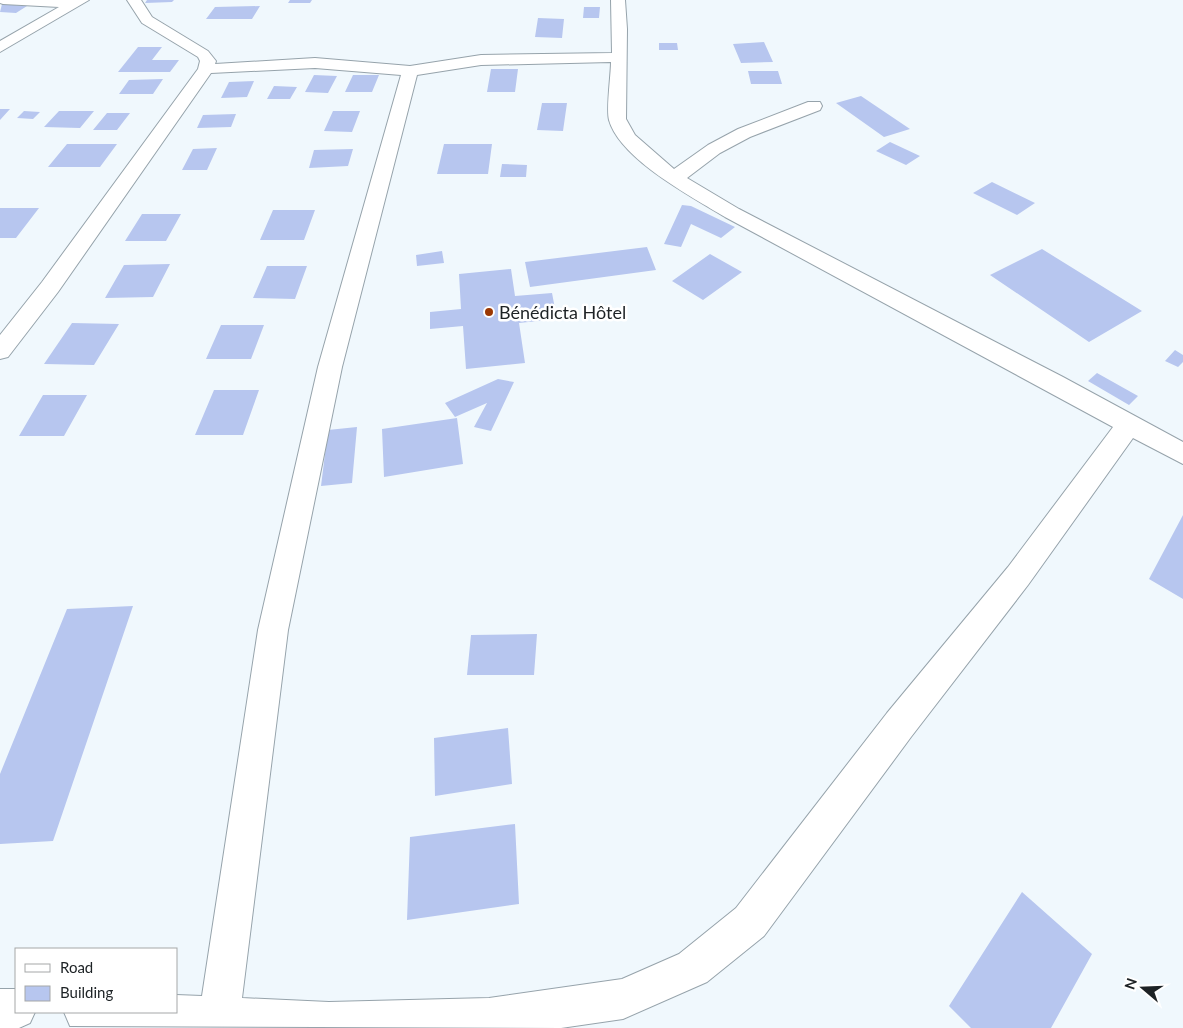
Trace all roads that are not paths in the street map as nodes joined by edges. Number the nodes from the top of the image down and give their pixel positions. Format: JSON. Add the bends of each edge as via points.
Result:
{"nodes":[{"id":1,"x":3,"y":0,"type":"edge"},
{"id":2,"x":134,"y":0,"type":"edge"},
{"id":3,"x":618,"y":0,"type":"edge"},
{"id":4,"x":78,"y":2,"type":"edge"},
{"id":5,"x":0,"y":47,"type":"edge"},
{"id":6,"x":619,"y":57,"type":"junction"},
{"id":7,"x":206,"y":69,"type":"junction"},
{"id":8,"x":410,"y":71,"type":"junction"},
{"id":9,"x":814,"y":106,"type":"dead end"},
{"id":10,"x":674,"y":178,"type":"junction"},
{"id":11,"x":0,"y":351,"type":"edge"},
{"id":12,"x":1128,"y":425,"type":"junction"},
{"id":13,"x":1183,"y":454,"type":"edge"},
{"id":14,"x":0,"y":1009,"type":"edge"},
{"id":15,"x":15,"y":1010,"type":"edge"},
{"id":16,"x":98,"y":1013,"type":"edge"},
{"id":17,"x":219,"y":1022,"type":"edge"}],
"edges":[{"from":1,"to":4,"type":"street"},
{"from":2,"to":7,"type":"street","via":[[147,20],[203,54],[208,61]]},
{"from":3,"to":6,"type":"street"},
{"from":4,"to":5,"type":"street"},
{"from":6,"to":8,"type":"street","via":[[481,60]]},
{"from":6,"to":10,"type":"street","via":[[617,119],[628,138]]},
{"from":7,"to":8,"type":"street","via":[[315,63]]},
{"from":7,"to":11,"type":"street","via":[[50,287]]},
{"from":8,"to":17,"type":"street","via":[[330,367],[273,630]]},
{"from":9,"to":10,"type":"street","via":[[714,148]]},
{"from":10,"to":12,"type":"street","via":[[732,213],[1055,383]]},
{"from":12,"to":13,"type":"street"},
{"from":12,"to":17,"type":"street","via":[[1018,576],[899,725],[750,922],[692,968],[623,998],[489,1018]]},
{"from":14,"to":15,"type":"street"},
{"from":16,"to":17,"type":"street"}]}
